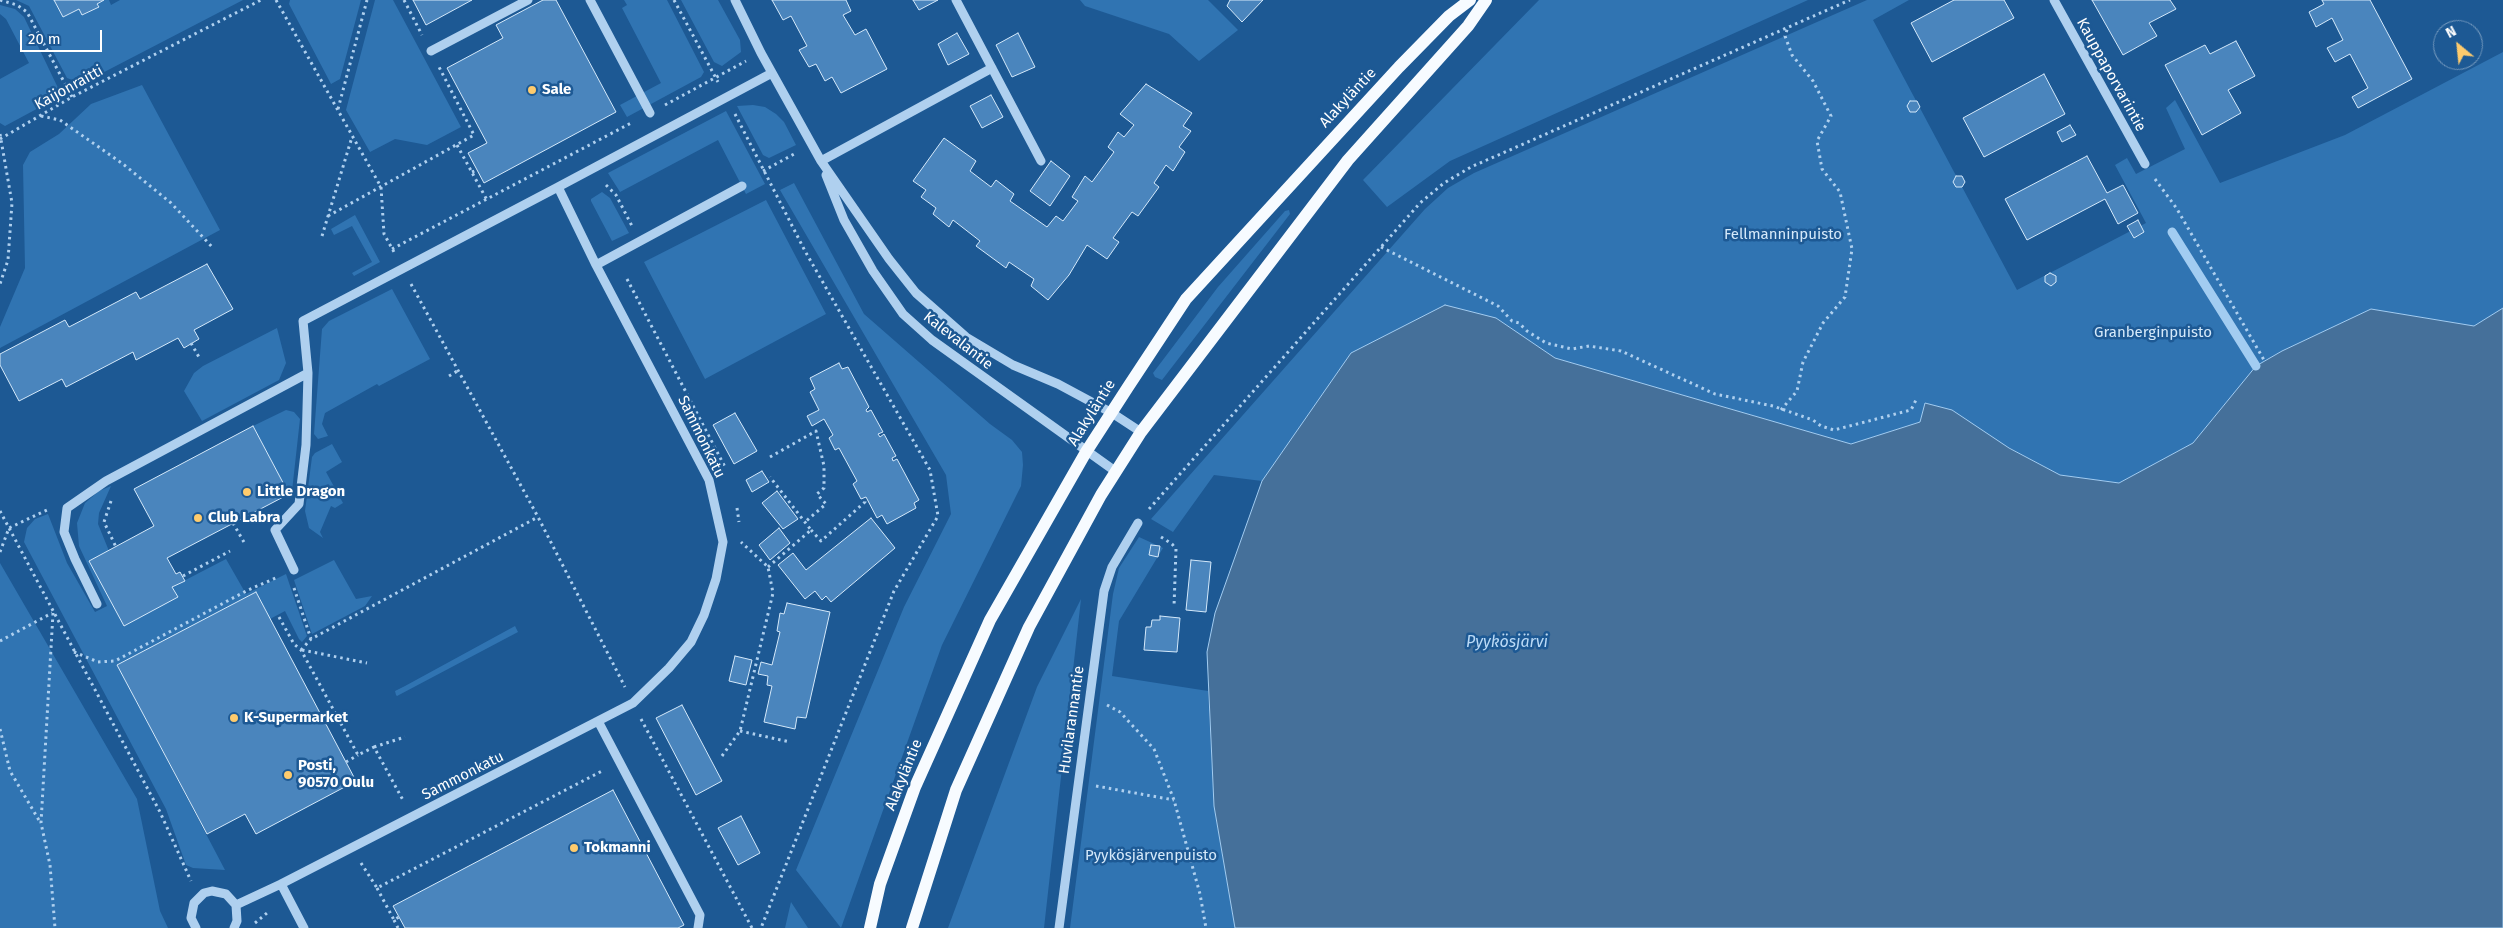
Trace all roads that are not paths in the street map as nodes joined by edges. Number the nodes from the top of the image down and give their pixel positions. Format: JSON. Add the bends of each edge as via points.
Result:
{"nodes":[{"id":1,"x":528,"y":0,"type":"edge"},
{"id":2,"x":590,"y":0,"type":"edge"},
{"id":3,"x":735,"y":0,"type":"edge"},
{"id":4,"x":956,"y":0,"type":"edge"},
{"id":5,"x":1470,"y":0,"type":"edge"},
{"id":6,"x":1486,"y":0,"type":"edge"},
{"id":7,"x":2054,"y":0,"type":"edge"},
{"id":8,"x":431,"y":51,"type":"dead end"},
{"id":9,"x":992,"y":68,"type":"junction"},
{"id":10,"x":772,"y":73,"type":"junction"},
{"id":11,"x":650,"y":113,"type":"road end"},
{"id":12,"x":821,"y":161,"type":"junction"},
{"id":13,"x":1041,"y":161,"type":"dead end"},
{"id":14,"x":2145,"y":164,"type":"road end"},
{"id":15,"x":742,"y":186,"type":"dead end"},
{"id":16,"x":558,"y":187,"type":"junction"},
{"id":17,"x":596,"y":266,"type":"junction"},
{"id":18,"x":308,"y":373,"type":"junction"},
{"id":19,"x":1112,"y":412,"type":"junction"},
{"id":20,"x":1141,"y":432,"type":"junction"},
{"id":21,"x":1086,"y":452,"type":"junction"},
{"id":22,"x":1115,"y":472,"type":"junction"},
{"id":23,"x":1138,"y":524,"type":"road end"},
{"id":24,"x":294,"y":570,"type":"road end"},
{"id":25,"x":97,"y":604,"type":"dead end"},
{"id":26,"x":598,"y":721,"type":"junction"},
{"id":27,"x":281,"y":884,"type":"junction"},
{"id":28,"x":236,"y":905,"type":"junction"},
{"id":29,"x":196,"y":928,"type":"edge"},
{"id":30,"x":234,"y":928,"type":"edge"},
{"id":31,"x":304,"y":928,"type":"edge"},
{"id":32,"x":698,"y":928,"type":"edge"},
{"id":33,"x":870,"y":928,"type":"edge"},
{"id":34,"x":912,"y":928,"type":"edge"},
{"id":35,"x":1059,"y":928,"type":"edge"}],
"edges":[{"from":1,"to":8,"type":"street"},
{"from":2,"to":11,"type":"street"},
{"from":3,"to":10,"type":"street","name":"Kalevalantie"},
{"from":4,"to":9,"type":"street"},
{"from":5,"to":19,"type":"main road","name":"Alakyläntie","via":[[1449,16],[1399,67],[1186,299]]},
{"from":6,"to":20,"type":"main road","via":[[1468,26],[1348,160]]},
{"from":7,"to":14,"type":"street","name":"Kauppaporvarintie"},
{"from":9,"to":12,"type":"street"},
{"from":9,"to":13,"type":"street"},
{"from":10,"to":12,"type":"street","name":"Kalevalantie"},
{"from":10,"to":16,"type":"street"},
{"from":12,"to":19,"type":"street","name":"Kalevalantie","via":[[916,293],[966,337]]},
{"from":12,"to":21,"type":"street","name":"Kalevalantie","via":[[844,220],[873,271],[904,314],[932,340]]},
{"from":15,"to":17,"type":"street"},
{"from":16,"to":17,"type":"street","name":"Sammonkatu"},
{"from":16,"to":18,"type":"street","via":[[303,322]]},
{"from":17,"to":26,"type":"street","name":"Sammonkatu","via":[[709,480],[723,542],[716,579],[704,615],[690,642],[633,703]]},
{"from":18,"to":24,"type":"street","via":[[306,445],[299,504],[274,530]]},
{"from":18,"to":25,"type":"street","via":[[106,481],[67,508],[64,532]]},
{"from":19,"to":20,"type":"street","name":"Kalevalantie"},
{"from":19,"to":21,"type":"main road","name":"Alakyläntie"},
{"from":20,"to":22,"type":"main road"},
{"from":21,"to":22,"type":"street","name":"Kalevalantie"},
{"from":21,"to":33,"type":"main road","name":"Alakyläntie","via":[[990,620],[915,787],[880,884]]},
{"from":22,"to":34,"type":"main road","via":[[1029,627],[1004,681],[956,790]]},
{"from":23,"to":35,"type":"street","name":"Huvilarannantie","via":[[1107,579]]},
{"from":26,"to":27,"type":"street","name":"Sammonkatu"},
{"from":26,"to":32,"type":"street","via":[[700,916]]},
{"from":27,"to":28,"type":"street","name":"Sammonkatu"},
{"from":27,"to":31,"type":"street"},
{"from":28,"to":29,"type":"street","via":[[219,891],[204,893],[191,910]]},
{"from":28,"to":30,"type":"street","via":[[238,921]]}]}
